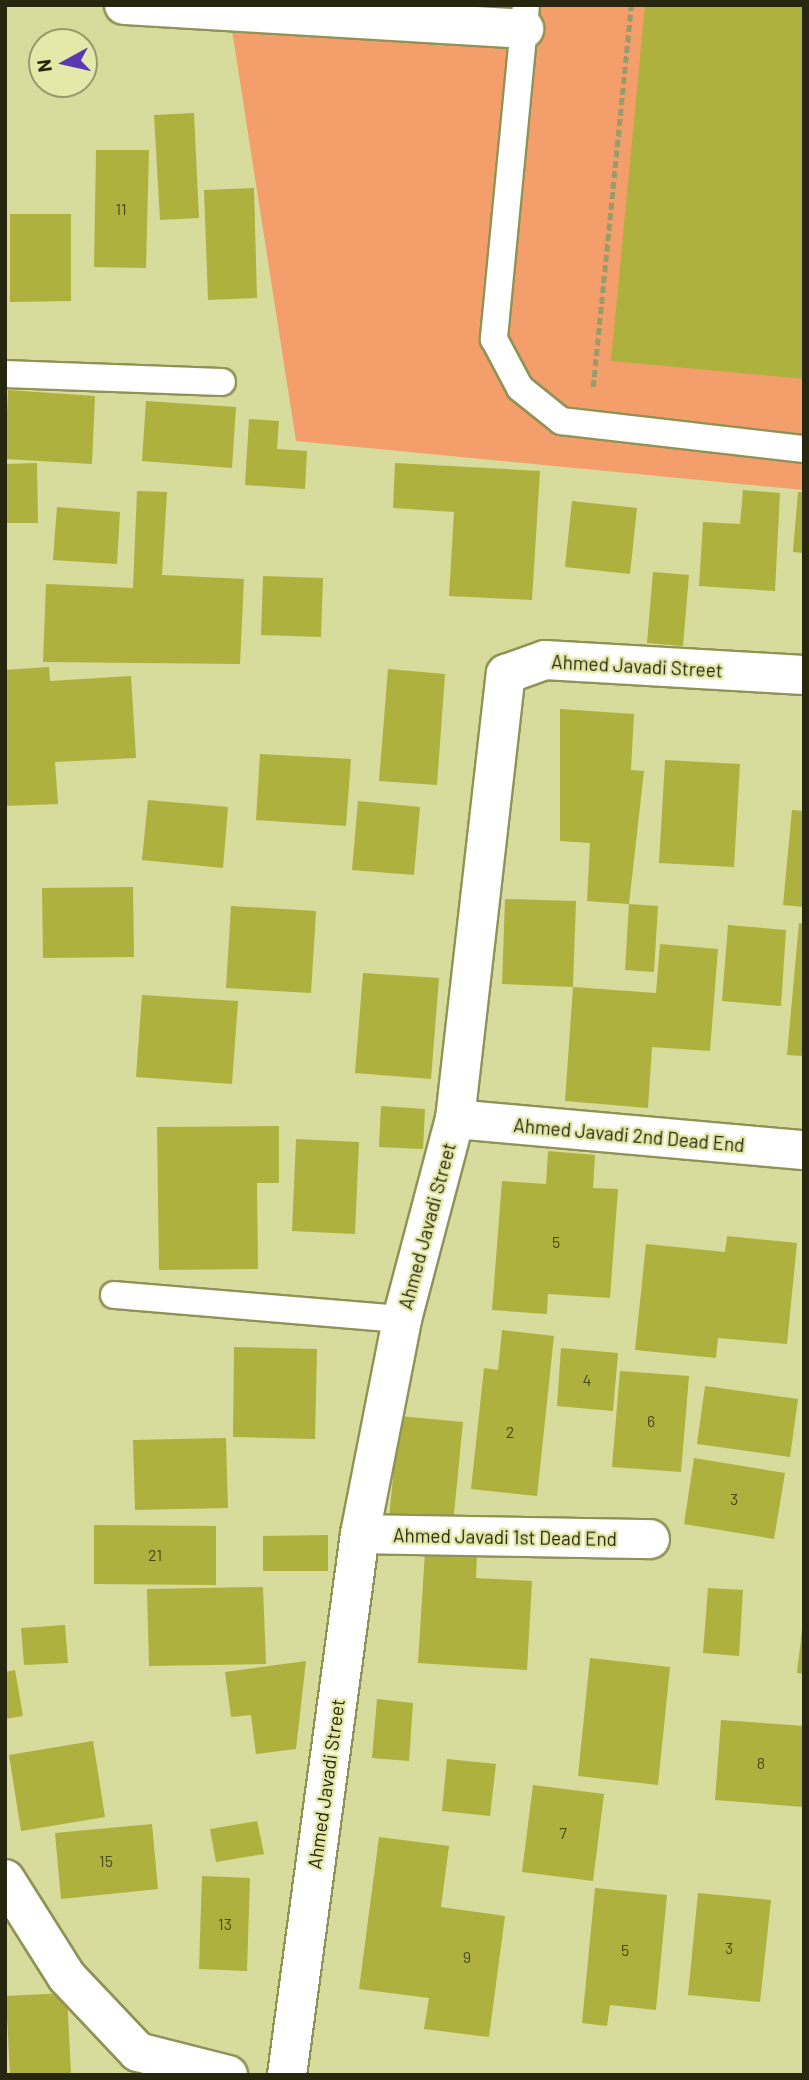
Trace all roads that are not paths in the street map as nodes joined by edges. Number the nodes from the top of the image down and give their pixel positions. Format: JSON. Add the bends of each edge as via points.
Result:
{"nodes":[{"id":1,"x":124,"y":5,"type":"edge"},
{"id":2,"x":525,"y":17,"type":"edge"},
{"id":3,"x":5,"y":374,"type":"edge"},
{"id":4,"x":222,"y":382,"type":"dead end"},
{"id":5,"x":804,"y":449,"type":"edge"},
{"id":6,"x":804,"y":675,"type":"edge"},
{"id":7,"x":455,"y":1119,"type":"junction"},
{"id":8,"x":804,"y":1150,"type":"edge"},
{"id":9,"x":114,"y":1295,"type":"dead end"},
{"id":10,"x":402,"y":1319,"type":"junction"},
{"id":11,"x":360,"y":1534,"type":"junction"},
{"id":12,"x":650,"y":1539,"type":"dead end"},
{"id":13,"x":5,"y":1879,"type":"edge"},
{"id":14,"x":228,"y":2075,"type":"edge"},
{"id":15,"x":287,"y":2075,"type":"edge"}],
"edges":[{"from":1,"to":2,"type":"street"},
{"from":2,"to":5,"type":"lane","via":[[494,339],[520,388],[561,421]]},
{"from":3,"to":4,"type":"lane"},
{"from":6,"to":7,"type":"street","name":"Ahmed Javadi Street","via":[[545,660],[506,674]]},
{"from":7,"to":8,"type":"street","name":"Ahmed Javadi 2nd Dead End"},
{"from":7,"to":10,"type":"street","name":"Ahmed Javadi Street"},
{"from":9,"to":10,"type":"lane"},
{"from":10,"to":11,"type":"street","name":"Ahmed Javadi Street"},
{"from":11,"to":12,"type":"street","name":"Ahmed Javadi 1st Dead End"},
{"from":11,"to":15,"type":"street","name":"Ahmed Javadi Street"},
{"from":13,"to":14,"type":"street","via":[[67,1977],[138,2052]]}]}
